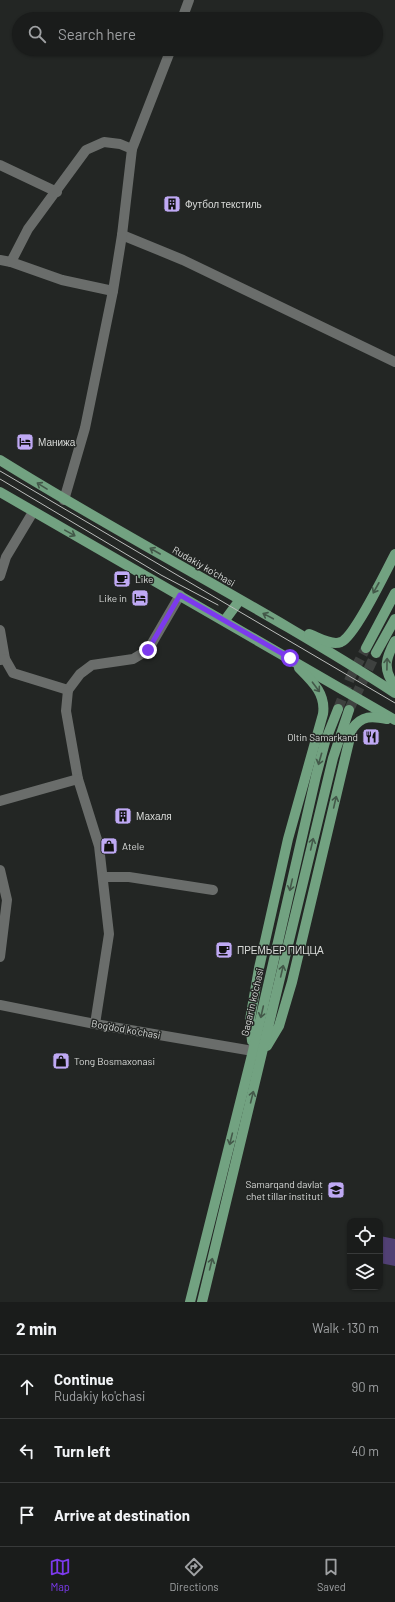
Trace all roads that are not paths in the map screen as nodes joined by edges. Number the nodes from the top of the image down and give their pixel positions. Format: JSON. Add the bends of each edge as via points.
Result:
{"nodes":[{"id":1,"x":189,"y":0,"type":"edge"},
{"id":2,"x":185,"y":12,"type":"edge"},
{"id":3,"x":168,"y":56,"type":"edge"},
{"id":4,"x":132,"y":150,"type":"junction"},
{"id":5,"x":0,"y":165,"type":"edge"},
{"id":6,"x":57,"y":192,"type":"junction"},
{"id":7,"x":122,"y":235,"type":"junction"},
{"id":8,"x":0,"y":260,"type":"edge"},
{"id":9,"x":11,"y":262,"type":"junction"},
{"id":10,"x":112,"y":291,"type":"junction"},
{"id":11,"x":395,"y":362,"type":"edge"},
{"id":12,"x":0,"y":460,"type":"edge"},
{"id":13,"x":0,"y":492,"type":"edge"},
{"id":14,"x":64,"y":500,"type":"junction"},
{"id":15,"x":33,"y":512,"type":"junction"},
{"id":16,"x":395,"y":554,"type":"edge"},
{"id":17,"x":0,"y":576,"type":"edge"},
{"id":18,"x":395,"y":593,"type":"edge"},
{"id":19,"x":180,"y":595,"type":"junction"},
{"id":20,"x":239,"y":601,"type":"junction"},
{"id":21,"x":395,"y":619,"type":"edge"},
{"id":22,"x":225,"y":620,"type":"junction"},
{"id":23,"x":282,"y":624,"type":"junction"},
{"id":24,"x":0,"y":630,"type":"edge"},
{"id":25,"x":395,"y":641,"type":"edge"},
{"id":26,"x":366,"y":648,"type":"tunnel mouth"},
{"id":27,"x":376,"y":653,"type":"tunnel mouth"},
{"id":28,"x":290,"y":658,"type":"junction"},
{"id":29,"x":3,"y":660,"type":"edge"},
{"id":30,"x":395,"y":686,"type":"edge"},
{"id":31,"x":68,"y":690,"type":"junction"},
{"id":32,"x":395,"y":693,"type":"edge"},
{"id":33,"x":338,"y":709,"type":"tunnel mouth"},
{"id":34,"x":349,"y":710,"type":"tunnel mouth"},
{"id":35,"x":395,"y":721,"type":"edge"},
{"id":36,"x":78,"y":779,"type":"junction"},
{"id":37,"x":0,"y":801,"type":"edge"},
{"id":38,"x":0,"y":870,"type":"edge"},
{"id":39,"x":103,"y":877,"type":"junction"},
{"id":40,"x":213,"y":890,"type":"dead end"},
{"id":41,"x":0,"y":957,"type":"edge"},
{"id":42,"x":0,"y":1005,"type":"edge"},
{"id":43,"x":96,"y":1024,"type":"junction"},
{"id":44,"x":258,"y":1052,"type":"junction"},
{"id":45,"x":190,"y":1302,"type":"edge"},
{"id":46,"x":202,"y":1302,"type":"edge"}],
"edges":[{"from":1,"to":2,"type":"street"},
{"from":3,"to":4,"type":"street"},
{"from":4,"to":6,"type":"street","via":[[120,144],[104,142],[86,150]]},
{"from":4,"to":7,"type":"street"},
{"from":5,"to":6,"type":"street"},
{"from":6,"to":9,"type":"street","via":[[28,229]]},
{"from":7,"to":10,"type":"street"},
{"from":7,"to":11,"type":"street","via":[[190,263]]},
{"from":8,"to":9,"type":"street"},
{"from":9,"to":10,"type":"street","via":[[62,280]]},
{"from":10,"to":14,"type":"street","via":[[84,428]]},
{"from":14,"to":12,"type":"main road","name":"Rudakiy ko'chasi","one_way":true},
{"from":13,"to":15,"type":"main road"},
{"from":20,"to":14,"type":"main road","name":"Rudakiy ko'chasi","one_way":true},
{"from":15,"to":17,"type":"street","via":[[6,557]]},
{"from":15,"to":19,"type":"main road","one_way":true},
{"from":16,"to":23,"type":"main road","one_way":true,"via":[[359,620],[341,642],[332,643]]},
{"from":18,"to":26,"type":"main road"},
{"from":19,"to":22,"type":"main road"},
{"from":19,"to":31,"type":"street","via":[[148,650],[133,659],[92,665],[80,674]]},
{"from":20,"to":22,"type":"main road"},
{"from":23,"to":20,"type":"main road","name":"Rudakiy ko'chasi","one_way":true},
{"from":21,"to":27,"type":"main road"},
{"from":22,"to":28,"type":"main road"},
{"from":23,"to":32,"type":"main road","name":"Rudakiy ko'chasi"},
{"from":24,"to":29,"type":"street"},
{"from":30,"to":25,"type":"main road","one_way":true,"via":[[389,678],[387,668],[388,656]]},
{"from":28,"to":35,"type":"main road"},
{"from":28,"to":44,"type":"main road","one_way":true,"via":[[319,690],[324,707],[288,839],[259,968],[250,1020]]},
{"from":29,"to":31,"type":"street","via":[[13,673]]},
{"from":31,"to":36,"type":"street","via":[[66,711]]},
{"from":33,"to":44,"type":"main road","name":"Gagarin ko'chasi","one_way":true,"via":[[325,742],[316,776]]},
{"from":44,"to":34,"type":"main road","name":"Gagarin ko'chasi","one_way":true,"via":[[333,758]]},
{"from":44,"to":35,"type":"main road","one_way":true,"via":[[280,1026],[352,729],[360,720],[370,716]]},
{"from":36,"to":37,"type":"street"},
{"from":36,"to":39,"type":"street","via":[[99,846]]},
{"from":38,"to":41,"type":"street","via":[[7,900]]},
{"from":39,"to":40,"type":"street","via":[[129,877]]},
{"from":39,"to":43,"type":"street","via":[[110,934]]},
{"from":42,"to":43,"type":"street","name":"Bog'dod ko'chasi"},
{"from":43,"to":44,"type":"street","name":"Bog'dod ko'chasi"},
{"from":44,"to":45,"type":"main road","name":"Gagarin ko'chasi","one_way":true},
{"from":46,"to":44,"type":"main road","name":"Gagarin ko'chasi","one_way":true}]}
